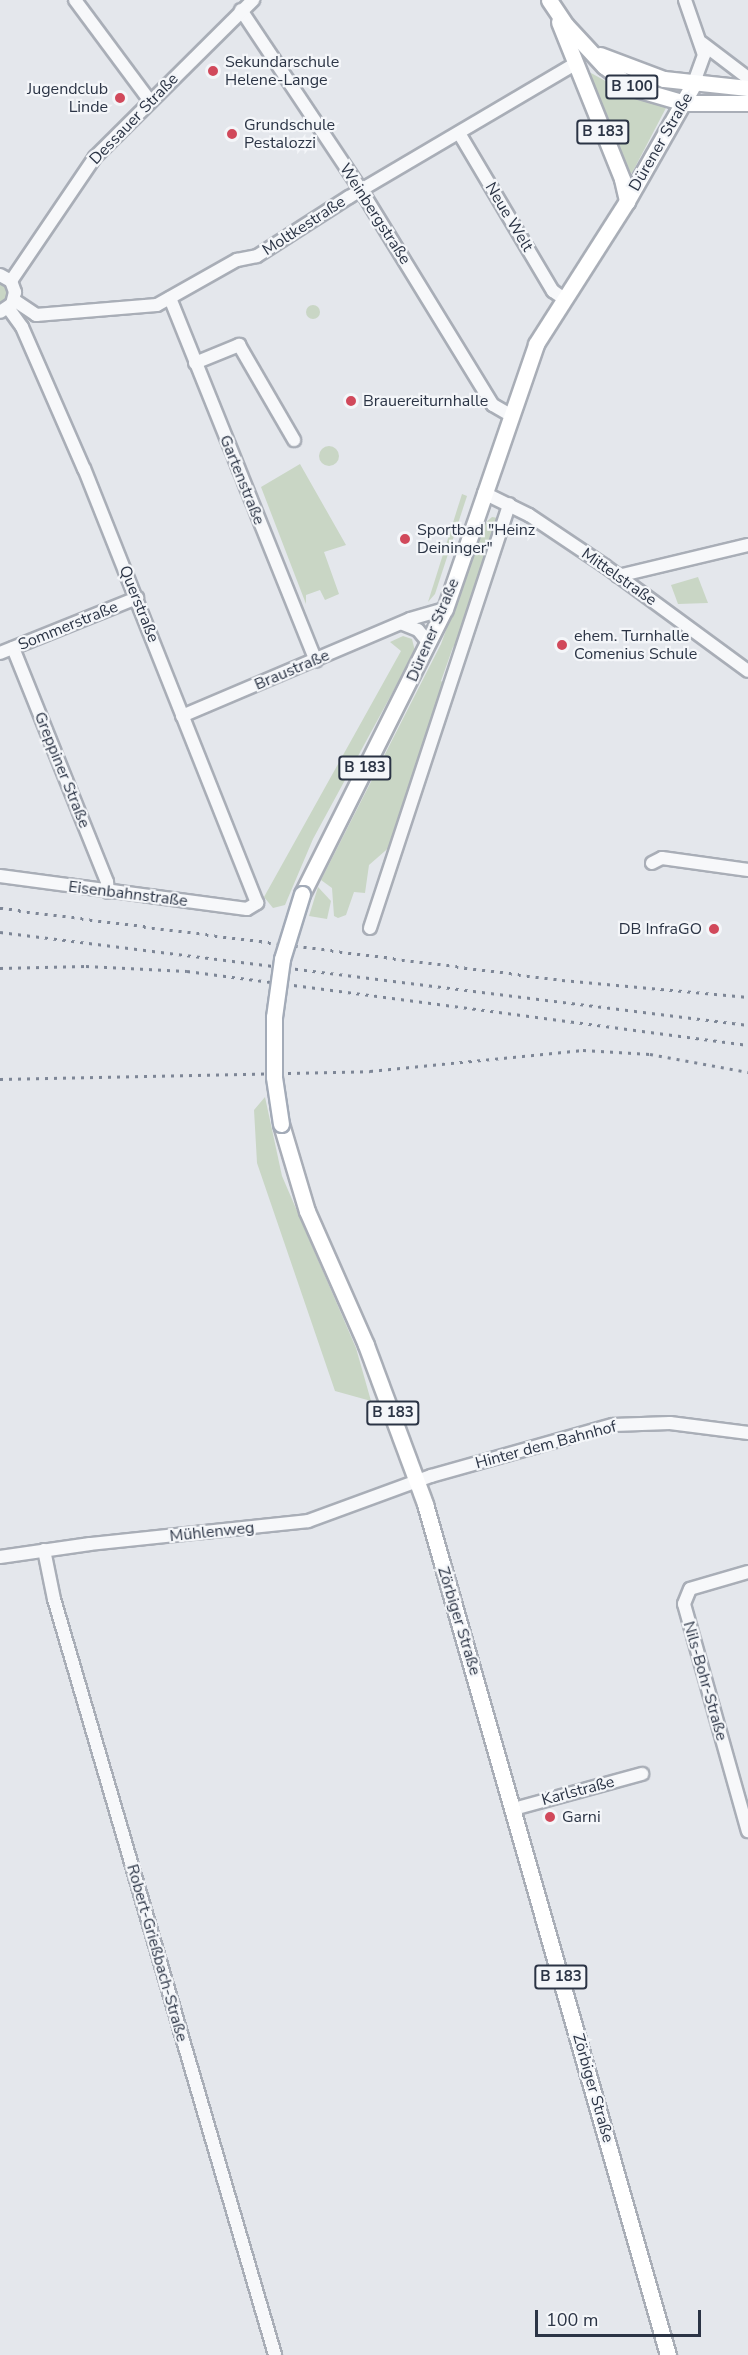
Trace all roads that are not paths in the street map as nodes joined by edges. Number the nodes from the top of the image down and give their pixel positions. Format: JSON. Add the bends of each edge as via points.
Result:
{"nodes":[{"id":1,"x":75,"y":0,"type":"edge"},
{"id":2,"x":253,"y":0,"type":"edge"},
{"id":3,"x":685,"y":0,"type":"edge"},
{"id":4,"x":552,"y":4,"type":"edge"},
{"id":5,"x":241,"y":10,"type":"junction"},
{"id":6,"x":702,"y":43,"type":"junction"},
{"id":7,"x":591,"y":51,"type":"junction"},
{"id":8,"x":575,"y":64,"type":"junction"},
{"id":9,"x":748,"y":78,"type":"edge"},
{"id":10,"x":694,"y":83,"type":"junction"},
{"id":11,"x":748,"y":88,"type":"edge"},
{"id":12,"x":150,"y":101,"type":"junction"},
{"id":13,"x":685,"y":103,"type":"junction"},
{"id":14,"x":748,"y":103,"type":"edge"},
{"id":15,"x":459,"y":134,"type":"junction"},
{"id":16,"x":361,"y":190,"type":"junction"},
{"id":17,"x":627,"y":201,"type":"junction"},
{"id":18,"x":5,"y":278,"type":"edge"},
{"id":19,"x":170,"y":298,"type":"junction"},
{"id":20,"x":563,"y":298,"type":"junction"},
{"id":21,"x":8,"y":307,"type":"edge"},
{"id":22,"x":195,"y":363,"type":"junction"},
{"id":23,"x":510,"y":415,"type":"junction"},
{"id":24,"x":294,"y":440,"type":"dead end"},
{"id":25,"x":484,"y":493,"type":"junction"},
{"id":26,"x":509,"y":504,"type":"junction"},
{"id":27,"x":748,"y":545,"type":"edge"},
{"id":28,"x":618,"y":576,"type":"junction"},
{"id":29,"x":137,"y":598,"type":"junction"},
{"id":30,"x":445,"y":609,"type":"junction"},
{"id":31,"x":402,"y":624,"type":"junction"},
{"id":32,"x":429,"y":643,"type":"junction"},
{"id":33,"x":13,"y":648,"type":"junction"},
{"id":34,"x":0,"y":653,"type":"edge"},
{"id":35,"x":316,"y":661,"type":"junction"},
{"id":36,"x":748,"y":671,"type":"edge"},
{"id":37,"x":182,"y":716,"type":"junction"},
{"id":38,"x":652,"y":863,"type":"dead end"},
{"id":39,"x":748,"y":870,"type":"edge"},
{"id":40,"x":0,"y":876,"type":"edge"},
{"id":41,"x":108,"y":892,"type":"junction"},
{"id":42,"x":302,"y":894,"type":"joint"},
{"id":43,"x":255,"y":906,"type":"joint"},
{"id":44,"x":370,"y":928,"type":"dead end"},
{"id":45,"x":748,"y":1433,"type":"edge"},
{"id":46,"x":417,"y":1481,"type":"junction"},
{"id":47,"x":44,"y":1550,"type":"junction"},
{"id":48,"x":0,"y":1557,"type":"edge"},
{"id":49,"x":748,"y":1572,"type":"edge"},
{"id":50,"x":642,"y":1774,"type":"dead end"},
{"id":51,"x":514,"y":1809,"type":"junction"},
{"id":52,"x":748,"y":1831,"type":"edge"},
{"id":53,"x":275,"y":2355,"type":"edge"},
{"id":54,"x":668,"y":2355,"type":"edge"}],
"edges":[{"from":1,"to":12,"type":"street"},
{"from":2,"to":5,"type":"street","name":"Dessauer Straße"},
{"from":3,"to":6,"type":"street"},
{"from":4,"to":7,"type":"main road","number":"B 100"},
{"from":4,"to":8,"type":"main road","name":"Dürener Straße","number":"B 183"},
{"from":5,"to":12,"type":"street","name":"Dessauer Straße"},
{"from":5,"to":16,"type":"street","name":"Weinbergstraße"},
{"from":6,"to":9,"type":"street"},
{"from":6,"to":10,"type":"street","via":[[703,64]]},
{"from":7,"to":10,"type":"main road","number":"B 100","via":[[652,76]]},
{"from":7,"to":13,"type":"main road","number":"B 100","via":[[618,79],[633,88]]},
{"from":8,"to":15,"type":"street","name":"Moltkestraße"},
{"from":8,"to":17,"type":"main road","name":"Dürener Straße","number":"B 183","via":[[616,162]]},
{"from":10,"to":11,"type":"main road","number":"B 100"},
{"from":10,"to":13,"type":"main road","name":"Dürener Straße","number":"B 183"},
{"from":12,"to":18,"type":"street","name":"Dessauer Straße","via":[[95,157]]},
{"from":13,"to":14,"type":"main road","number":"B 100"},
{"from":13,"to":17,"type":"main road","name":"Dürener Straße","number":"B 183"},
{"from":15,"to":16,"type":"street","name":"Moltkestraße"},
{"from":15,"to":20,"type":"street","name":"Neue Welt","via":[[554,291]]},
{"from":16,"to":19,"type":"street","name":"Moltkestraße","via":[[257,256],[237,260]]},
{"from":16,"to":23,"type":"street","name":"Weinbergstraße","via":[[493,405]]},
{"from":17,"to":20,"type":"main road","name":"Dürener Straße","number":"B 183"},
{"from":18,"to":21,"type":"street","name":"Dessauer Straße"},
{"from":19,"to":21,"type":"street","name":"Moltkestraße","via":[[157,305],[36,315]]},
{"from":19,"to":22,"type":"street","name":"Gartenstraße"},
{"from":20,"to":23,"type":"main road","name":"Dürener Straße","number":"B 183","via":[[536,344]]},
{"from":21,"to":29,"type":"street","name":"Querstraße","via":[[22,327]]},
{"from":22,"to":24,"type":"street","via":[[239,345]]},
{"from":22,"to":35,"type":"street","name":"Gartenstraße"},
{"from":23,"to":25,"type":"main road","name":"Dürener Straße","number":"B 183"},
{"from":25,"to":26,"type":"street","name":"Mittelstraße"},
{"from":25,"to":30,"type":"main road","name":"Dürener Straße","number":"B 183"},
{"from":26,"to":28,"type":"street","name":"Mittelstraße"},
{"from":26,"to":44,"type":"street","name":"Dürener Straße"},
{"from":27,"to":28,"type":"street"},
{"from":28,"to":36,"type":"street","name":"Mittelstraße"},
{"from":29,"to":33,"type":"street","name":"Sommerstraße"},
{"from":29,"to":37,"type":"street","name":"Querstraße"},
{"from":30,"to":31,"type":"street","name":"Braustraße"},
{"from":30,"to":32,"type":"main road","name":"Dürener Straße","number":"B 183"},
{"from":31,"to":32,"type":"street","via":[[418,630]]},
{"from":31,"to":35,"type":"street","name":"Braustraße"},
{"from":32,"to":42,"type":"main road","name":"Dürener Straße","number":"B 183"},
{"from":33,"to":34,"type":"street","name":"Sommerstraße"},
{"from":33,"to":41,"type":"street","name":"Greppiner Straße"},
{"from":35,"to":37,"type":"street","name":"Braustraße"},
{"from":37,"to":43,"type":"street","name":"Querstraße","via":[[256,898]]},
{"from":38,"to":39,"type":"street","via":[[662,858]]},
{"from":40,"to":41,"type":"street","name":"Eisenbahnstraße"},
{"from":41,"to":43,"type":"street","name":"Eisenbahnstraße","via":[[247,909]]},
{"from":42,"to":46,"type":"main road","name":"Zörbiger Straße","number":"B 183","bridge":true,"via":[[282,959],[274,1017],[274,1077],[280,1124],[307,1210],[366,1345]]},
{"from":45,"to":46,"type":"street","name":"Hinter dem Bahnhof","via":[[670,1423],[613,1425]]},
{"from":46,"to":47,"type":"street","name":"Mühlenweg","via":[[308,1521]]},
{"from":46,"to":51,"type":"main road","name":"Zörbiger Straße","number":"B 183"},
{"from":47,"to":48,"type":"street","name":"Mühlenweg"},
{"from":47,"to":53,"type":"street","name":"Robert-Grießbach-Straße","via":[[54,1599]]},
{"from":49,"to":52,"type":"street","name":"Nils-Bohr-Straße","via":[[690,1589],[684,1604]]},
{"from":50,"to":51,"type":"street","name":"Karlstraße"},
{"from":51,"to":54,"type":"main road","name":"Zörbiger Straße","number":"B 183"}]}
